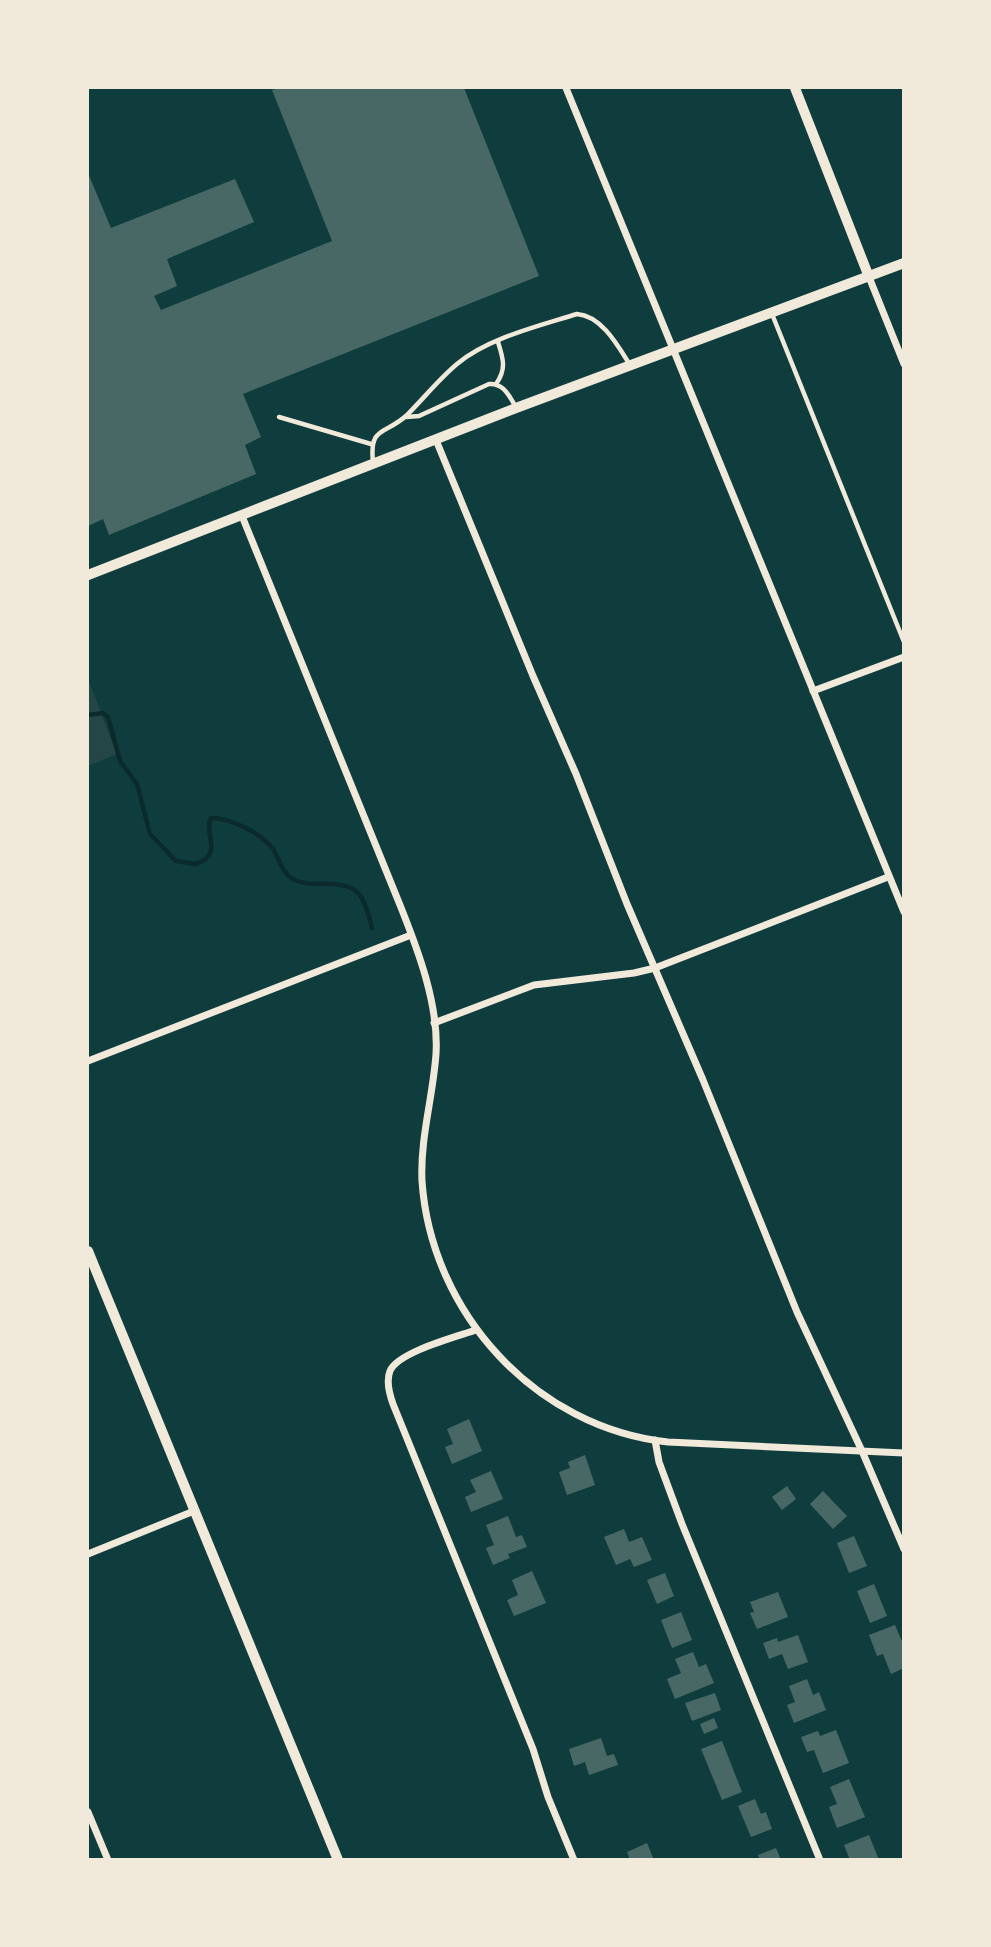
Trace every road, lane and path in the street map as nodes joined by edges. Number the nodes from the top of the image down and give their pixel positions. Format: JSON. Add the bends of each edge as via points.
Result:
{"nodes":[{"id":1,"x":566,"y":88,"type":"edge"},
{"id":2,"x":795,"y":88,"type":"edge"},
{"id":3,"x":904,"y":263,"type":"edge"},
{"id":4,"x":869,"y":277,"type":"junction"},
{"id":5,"x":771,"y":314,"type":"junction"},
{"id":6,"x":498,"y":342,"type":"junction"},
{"id":7,"x":672,"y":351,"type":"junction"},
{"id":8,"x":904,"y":364,"type":"edge"},
{"id":9,"x":631,"y":366,"type":"junction"},
{"id":10,"x":496,"y":384,"type":"junction"},
{"id":11,"x":516,"y":408,"type":"junction"},
{"id":12,"x":279,"y":417,"type":"dead end"},
{"id":13,"x":405,"y":417,"type":"junction"},
{"id":14,"x":436,"y":440,"type":"junction"},
{"id":15,"x":371,"y":444,"type":"junction"},
{"id":16,"x":373,"y":464,"type":"junction"},
{"id":17,"x":242,"y":516,"type":"junction"},
{"id":18,"x":88,"y":575,"type":"edge"},
{"id":19,"x":904,"y":642,"type":"edge"},
{"id":20,"x":904,"y":657,"type":"edge"},
{"id":21,"x":813,"y":691,"type":"junction"},
{"id":22,"x":888,"y":877,"type":"junction"},
{"id":23,"x":904,"y":912,"type":"edge"},
{"id":24,"x":411,"y":935,"type":"junction"},
{"id":25,"x":655,"y":968,"type":"junction"},
{"id":26,"x":434,"y":1023,"type":"junction"},
{"id":27,"x":88,"y":1061,"type":"edge"},
{"id":28,"x":88,"y":1251,"type":"edge"},
{"id":29,"x":476,"y":1330,"type":"junction"},
{"id":30,"x":655,"y":1440,"type":"junction"},
{"id":31,"x":862,"y":1451,"type":"junction"},
{"id":32,"x":904,"y":1453,"type":"edge"},
{"id":33,"x":194,"y":1511,"type":"junction"},
{"id":34,"x":904,"y":1549,"type":"edge"},
{"id":35,"x":88,"y":1554,"type":"edge"},
{"id":36,"x":88,"y":1812,"type":"edge"},
{"id":37,"x":108,"y":1860,"type":"edge"},
{"id":38,"x":338,"y":1860,"type":"edge"},
{"id":39,"x":575,"y":1860,"type":"edge"},
{"id":40,"x":820,"y":1860,"type":"edge"}],
"edges":[{"from":1,"to":7,"type":"street"},
{"from":2,"to":4,"type":"street"},
{"from":3,"to":4,"type":"street"},
{"from":4,"to":5,"type":"street"},
{"from":4,"to":8,"type":"street"},
{"from":5,"to":7,"type":"street"},
{"from":5,"to":19,"type":"lane"},
{"from":6,"to":9,"type":"lane","via":[[586,314],[616,342]]},
{"from":6,"to":10,"type":"lane","via":[[504,363]]},
{"from":6,"to":13,"type":"lane","via":[[457,364]]},
{"from":7,"to":9,"type":"street"},
{"from":7,"to":21,"type":"street"},
{"from":9,"to":11,"type":"street"},
{"from":10,"to":11,"type":"lane"},
{"from":10,"to":13,"type":"lane","via":[[419,416]]},
{"from":11,"to":14,"type":"street"},
{"from":12,"to":15,"type":"lane"},
{"from":13,"to":15,"type":"lane"},
{"from":14,"to":16,"type":"street"},
{"from":14,"to":25,"type":"street"},
{"from":15,"to":16,"type":"lane"},
{"from":16,"to":17,"type":"street"},
{"from":17,"to":18,"type":"street"},
{"from":17,"to":24,"type":"street"},
{"from":20,"to":21,"type":"street"},
{"from":21,"to":22,"type":"street"},
{"from":22,"to":23,"type":"street"},
{"from":22,"to":25,"type":"street"},
{"from":24,"to":26,"type":"street"},
{"from":24,"to":27,"type":"street"},
{"from":25,"to":26,"type":"street","via":[[534,985]]},
{"from":25,"to":31,"type":"street","via":[[797,1312]]},
{"from":26,"to":29,"type":"street","via":[[436,1054],[422,1158],[423,1193],[441,1264]]},
{"from":28,"to":33,"type":"street"},
{"from":29,"to":30,"type":"street","via":[[513,1371],[549,1398],[604,1426]]},
{"from":29,"to":39,"type":"street","via":[[396,1363],[389,1389]]},
{"from":30,"to":31,"type":"street"},
{"from":30,"to":40,"type":"street","via":[[682,1524]]},
{"from":31,"to":32,"type":"street"},
{"from":31,"to":34,"type":"street"},
{"from":33,"to":35,"type":"street"},
{"from":33,"to":38,"type":"street"},
{"from":36,"to":37,"type":"street"}]}
